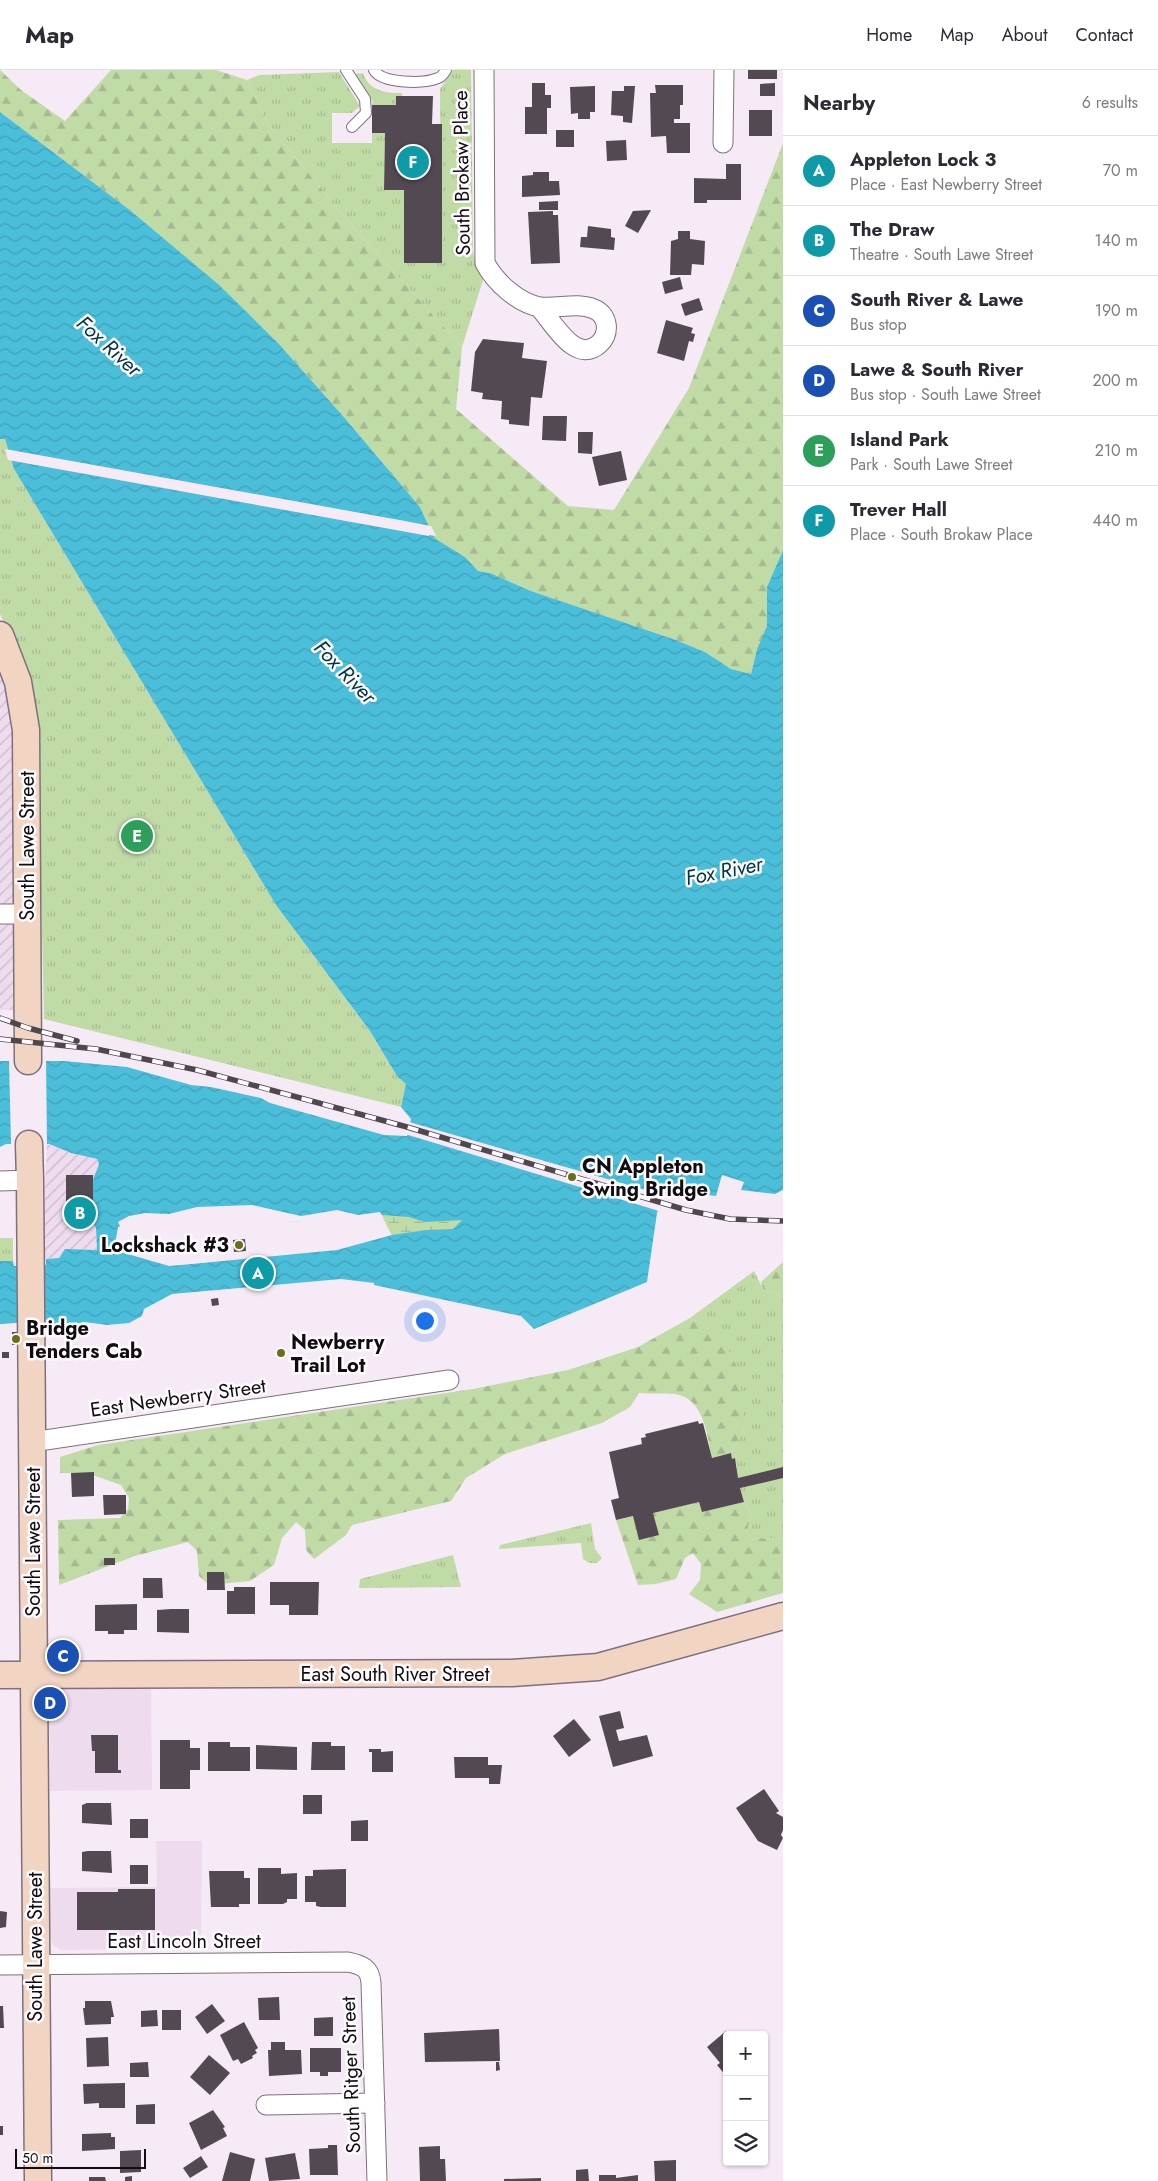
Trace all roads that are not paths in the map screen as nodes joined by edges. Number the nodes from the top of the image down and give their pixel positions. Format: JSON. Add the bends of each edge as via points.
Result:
{"nodes":[{"id":1,"x":346,"y":70,"type":"edge"},
{"id":2,"x":374,"y":70,"type":"edge"},
{"id":3,"x":446,"y":70,"type":"edge"},
{"id":4,"x":484,"y":70,"type":"edge"},
{"id":5,"x":724,"y":70,"type":"edge"},
{"id":6,"x":352,"y":127,"type":"dead end"},
{"id":7,"x":723,"y":142,"type":"dead end"},
{"id":8,"x":539,"y":307,"type":"dead end"},
{"id":9,"x":0,"y":635,"type":"edge"},
{"id":10,"x":0,"y":914,"type":"edge"},
{"id":11,"x":27,"y":914,"type":"junction"},
{"id":12,"x":28,"y":1061,"type":"dead end"},
{"id":13,"x":29,"y":1144,"type":"dead end"},
{"id":14,"x":30,"y":1180,"type":"junction"},
{"id":15,"x":0,"y":1181,"type":"edge"},
{"id":16,"x":449,"y":1380,"type":"dead end"},
{"id":17,"x":32,"y":1442,"type":"junction"},
{"id":18,"x":783,"y":1616,"type":"edge"},
{"id":19,"x":0,"y":1675,"type":"edge"},
{"id":20,"x":33,"y":1675,"type":"junction"},
{"id":21,"x":35,"y":1964,"type":"junction"},
{"id":22,"x":0,"y":1965,"type":"edge"},
{"id":23,"x":366,"y":1968,"type":"joint"},
{"id":24,"x":376,"y":2103,"type":"junction"},
{"id":25,"x":266,"y":2105,"type":"dead end"},
{"id":26,"x":38,"y":2181,"type":"edge"},
{"id":27,"x":377,"y":2181,"type":"edge"}],
"edges":[{"from":1,"to":6,"type":"lane","via":[[365,99],[366,113]]},
{"from":2,"to":3,"type":"lane","via":[[381,78],[390,81],[432,80]]},
{"from":4,"to":8,"type":"street","name":"South Brokaw Place","via":[[485,263],[501,286]]},
{"from":5,"to":7,"type":"street"},
{"from":9,"to":11,"type":"main road","name":"South Lawe Street","via":[[18,682],[26,730]]},
{"from":10,"to":11,"type":"street"},
{"from":11,"to":12,"type":"main road","name":"South Lawe Street"},
{"from":13,"to":14,"type":"main road","name":"South Lawe Street"},
{"from":14,"to":15,"type":"street"},
{"from":14,"to":17,"type":"main road","name":"South Lawe Street"},
{"from":16,"to":17,"type":"street","name":"East Newberry Street"},
{"from":17,"to":20,"type":"main road","name":"South Lawe Street"},
{"from":18,"to":20,"type":"main road","name":"East South River Street","via":[[628,1660],[571,1670]]},
{"from":19,"to":20,"type":"main road","name":"East South River Street"},
{"from":20,"to":21,"type":"main road","name":"South Lawe Street"},
{"from":21,"to":22,"type":"street","name":"East Lincoln Street"},
{"from":21,"to":23,"type":"street","name":"East Lincoln Street","via":[[348,1962]]},
{"from":21,"to":26,"type":"main road","name":"South Lawe Street"},
{"from":23,"to":24,"type":"street","name":"South Ritger Street","via":[[371,1983]]},
{"from":24,"to":25,"type":"street"},
{"from":24,"to":27,"type":"street","name":"South Ritger Street"}]}
